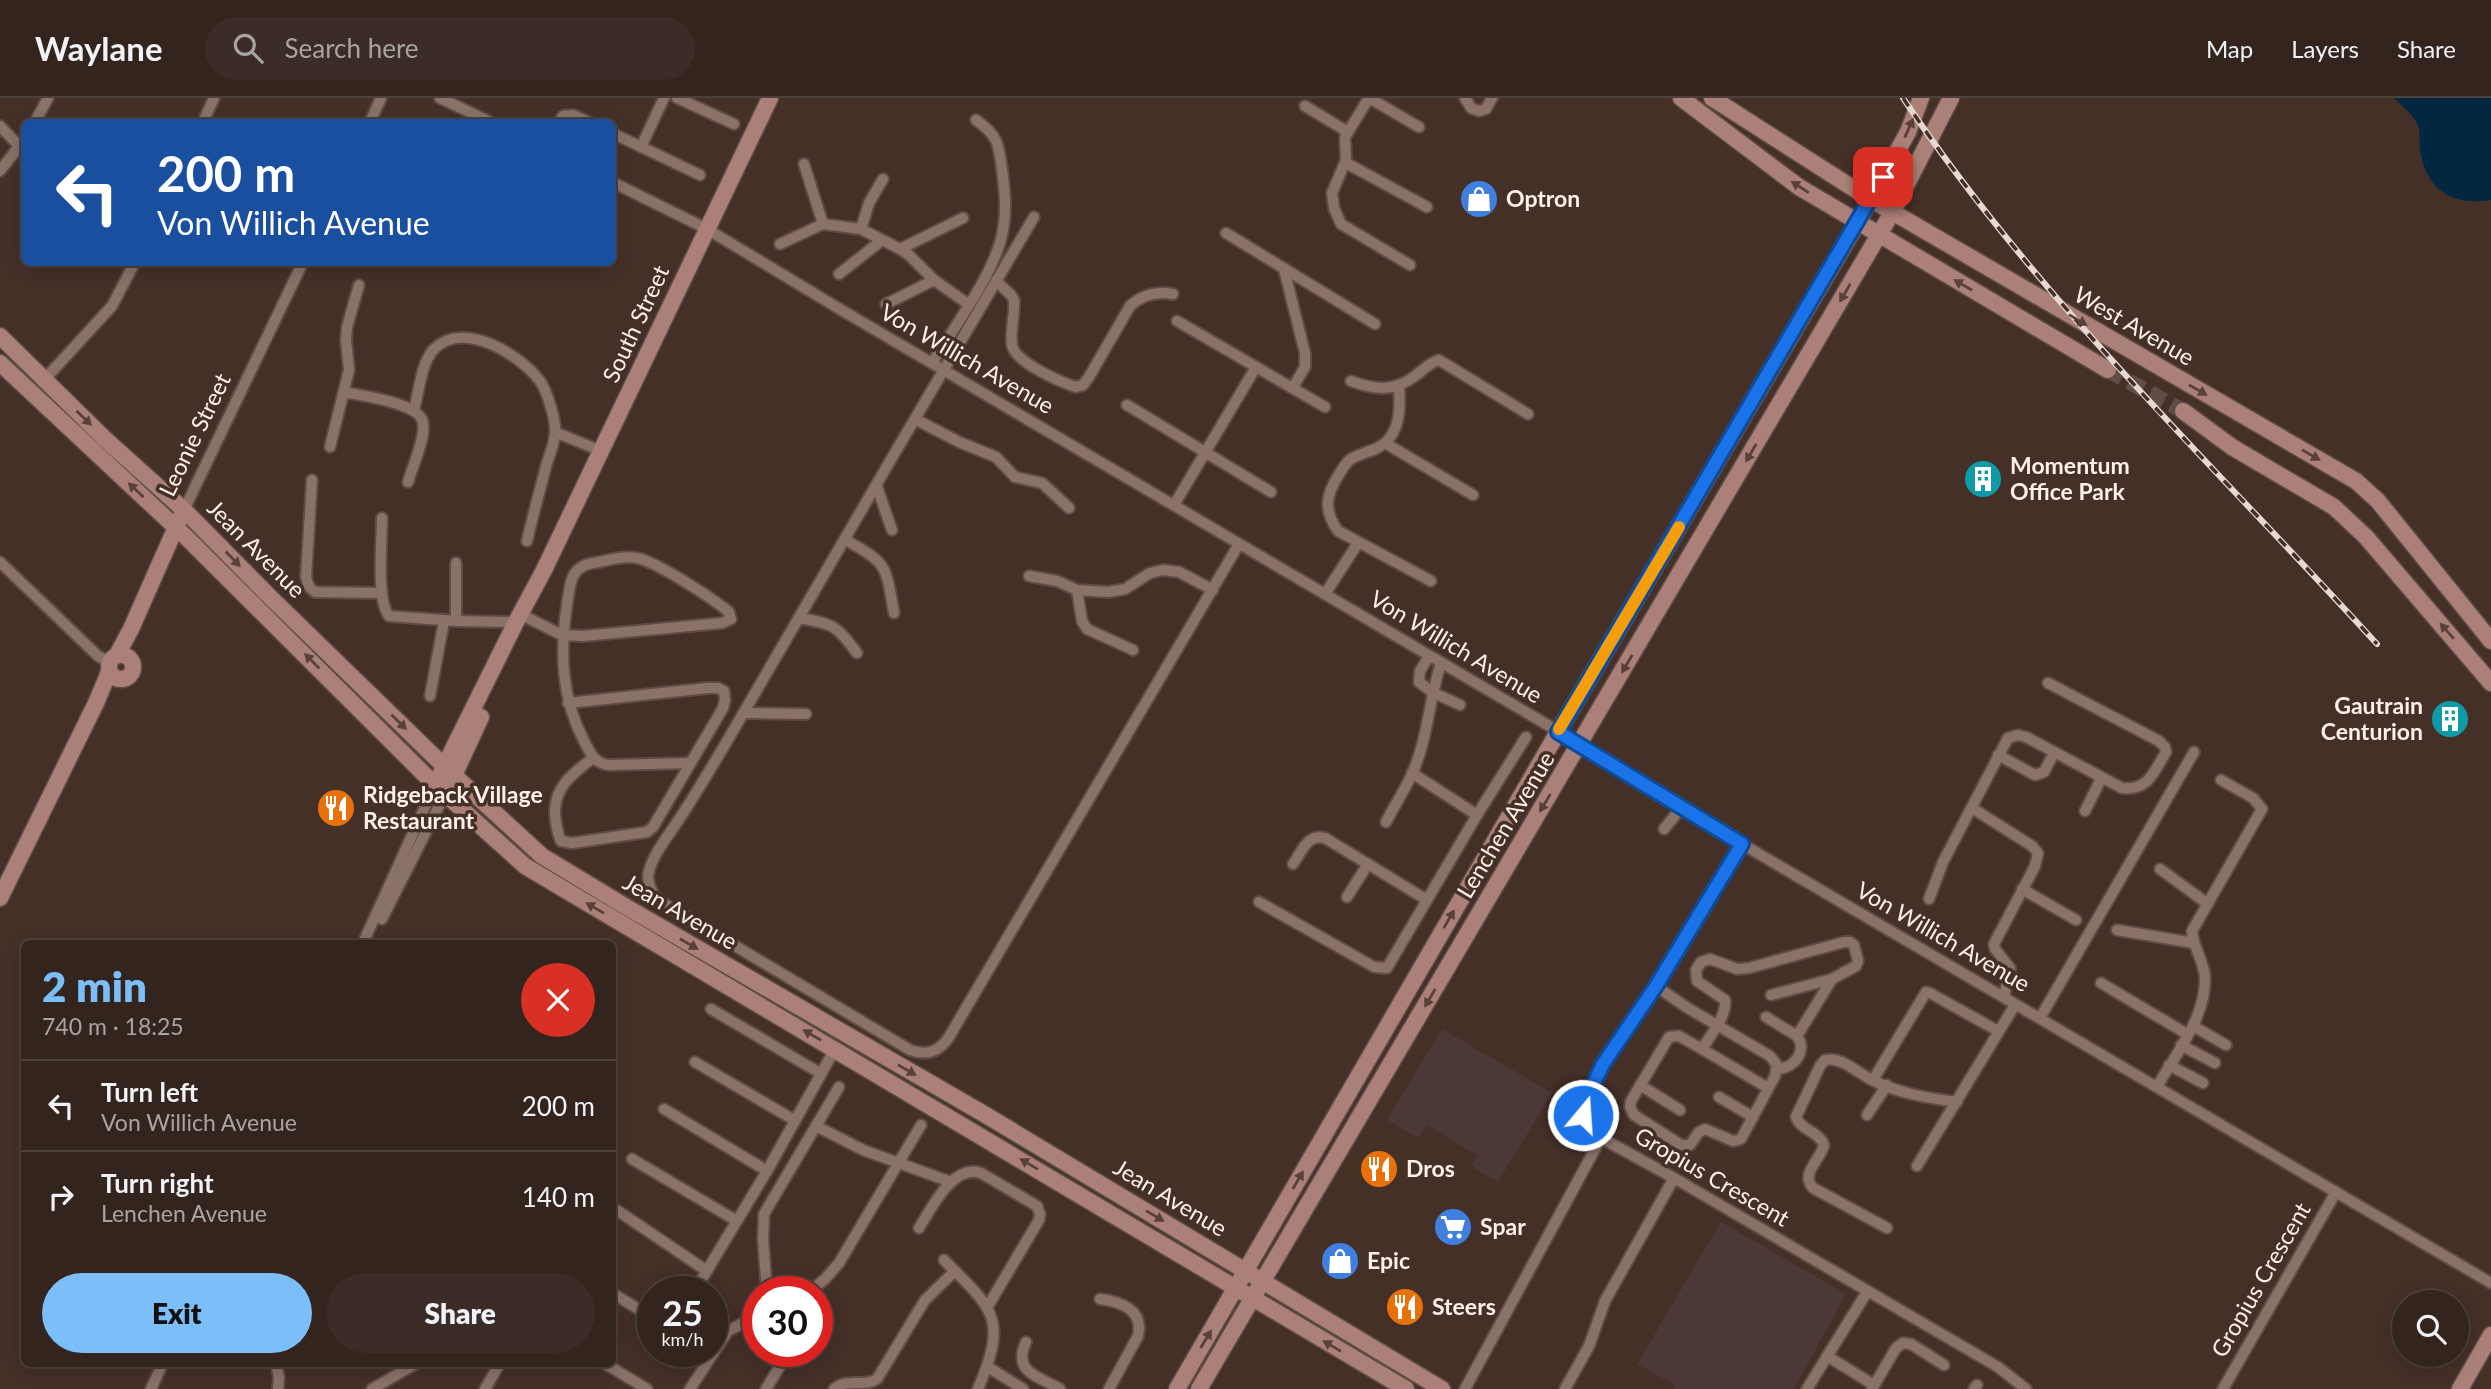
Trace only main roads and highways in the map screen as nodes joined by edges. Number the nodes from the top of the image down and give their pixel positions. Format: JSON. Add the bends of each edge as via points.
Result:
{"nodes":[{"id":1,"x":771,"y":98,"type":"edge"},
{"id":2,"x":1681,"y":98,"type":"edge"},
{"id":3,"x":1712,"y":98,"type":"edge"},
{"id":4,"x":1921,"y":98,"type":"edge"},
{"id":5,"x":1951,"y":98,"type":"edge"},
{"id":6,"x":1870,"y":199,"type":"junction"},
{"id":7,"x":1893,"y":211,"type":"junction"},
{"id":8,"x":1858,"y":222,"type":"junction"},
{"id":9,"x":1879,"y":234,"type":"junction"},
{"id":10,"x":3,"y":338,"type":"edge"},
{"id":11,"x":0,"y":363,"type":"edge"},
{"id":12,"x":2108,"y":370,"type":"tunnel mouth"},
{"id":13,"x":51,"y":410,"type":"junction"},
{"id":14,"x":2183,"y":411,"type":"tunnel mouth"},
{"id":15,"x":184,"y":510,"type":"junction"},
{"id":16,"x":176,"y":528,"type":"junction"},
{"id":17,"x":2491,"y":641,"type":"edge"},
{"id":18,"x":2491,"y":683,"type":"edge"},
{"id":19,"x":450,"y":771,"type":"junction"},
{"id":20,"x":440,"y":789,"type":"junction"},
{"id":21,"x":0,"y":898,"type":"edge"},
{"id":22,"x":624,"y":915,"type":"junction"},
{"id":23,"x":1096,"y":1181,"type":"junction"},
{"id":24,"x":1135,"y":1227,"type":"junction"},
{"id":25,"x":1246,"y":1270,"type":"junction"},
{"id":26,"x":1263,"y":1281,"type":"junction"},
{"id":27,"x":1236,"y":1289,"type":"junction"},
{"id":28,"x":1253,"y":1298,"type":"junction"},
{"id":29,"x":2491,"y":1335,"type":"edge"},
{"id":30,"x":1403,"y":1366,"type":"junction"},
{"id":31,"x":1177,"y":1389,"type":"edge"},
{"id":32,"x":1199,"y":1389,"type":"edge"},
{"id":33,"x":1405,"y":1389,"type":"edge"},
{"id":34,"x":1415,"y":1389,"type":"edge"},
{"id":35,"x":1443,"y":1389,"type":"edge"},
{"id":36,"x":2460,"y":1389,"type":"edge"}],
"edges":[{"from":1,"to":19,"type":"main road","name":"South Street"},
{"from":8,"to":2,"type":"main road","one_way":true,"via":[[1768,166]]},
{"from":3,"to":6,"type":"main road","name":"West Avenue"},
{"from":6,"to":4,"type":"main road","name":"Lenchen Avenue","one_way":true,"via":[[1908,132]]},
{"from":5,"to":7,"type":"main road","name":"Lenchen Avenue"},
{"from":6,"to":7,"type":"main road","name":"West Avenue"},
{"from":6,"to":8,"type":"main road","name":"Lenchen Avenue"},
{"from":7,"to":9,"type":"main road","name":"Lenchen Avenue"},
{"from":7,"to":17,"type":"main road","name":"West Avenue","one_way":true,"via":[[2356,481],[2378,501]]},
{"from":8,"to":9,"type":"main road"},
{"from":25,"to":8,"type":"main road","name":"Lenchen Avenue","one_way":true},
{"from":12,"to":9,"type":"main road","one_way":true},
{"from":9,"to":26,"type":"main road","name":"Lenchen Avenue","one_way":true},
{"from":10,"to":13,"type":"main road","via":[[3,352],[44,393]]},
{"from":10,"to":15,"type":"main road","name":"Jean Avenue","one_way":true},
{"from":11,"to":13,"type":"main road","name":"Jean Avenue"},
{"from":16,"to":13,"type":"main road","name":"Jean Avenue","one_way":true},
{"from":18,"to":14,"type":"main road","one_way":true,"via":[[2348,520]]},
{"from":15,"to":16,"type":"main road","name":"Leonie Street"},
{"from":15,"to":19,"type":"main road","name":"Jean Avenue","one_way":true},
{"from":20,"to":16,"type":"main road","name":"Jean Avenue","one_way":true},
{"from":16,"to":21,"type":"main road","name":"Leonie Street","via":[[117,664]]},
{"from":19,"to":20,"type":"main road","name":"South Street"},
{"from":19,"to":22,"type":"main road","name":"Jean Avenue","via":[[534,850]]},
{"from":22,"to":20,"type":"main road","name":"Jean Avenue","one_way":true,"via":[[525,866]]},
{"from":22,"to":23,"type":"main road","name":"Jean Avenue","one_way":true},
{"from":24,"to":22,"type":"main road","name":"Jean Avenue","one_way":true,"via":[[835,1049]]},
{"from":23,"to":24,"type":"main road","via":[[1096,1196],[1126,1214]]},
{"from":23,"to":25,"type":"main road","name":"Jean Avenue","one_way":true},
{"from":24,"to":27,"type":"main road","name":"Jean Avenue"},
{"from":25,"to":26,"type":"main road","name":"Jean Avenue"},
{"from":25,"to":27,"type":"main road","name":"Lenchen Avenue"},
{"from":26,"to":28,"type":"main road","name":"Lenchen Avenue"},
{"from":26,"to":30,"type":"main road","name":"Jean Avenue"},
{"from":27,"to":28,"type":"main road","name":"Jean Avenue"},
{"from":31,"to":27,"type":"main road","name":"Lenchen Avenue","one_way":true},
{"from":28,"to":32,"type":"main road","name":"Lenchen Avenue"},
{"from":33,"to":28,"type":"main road","name":"Jean Avenue","one_way":true},
{"from":29,"to":36,"type":"main road"},
{"from":30,"to":34,"type":"main road","via":[[1401,1376]]},
{"from":30,"to":35,"type":"main road","name":"Jean Avenue"}]}
